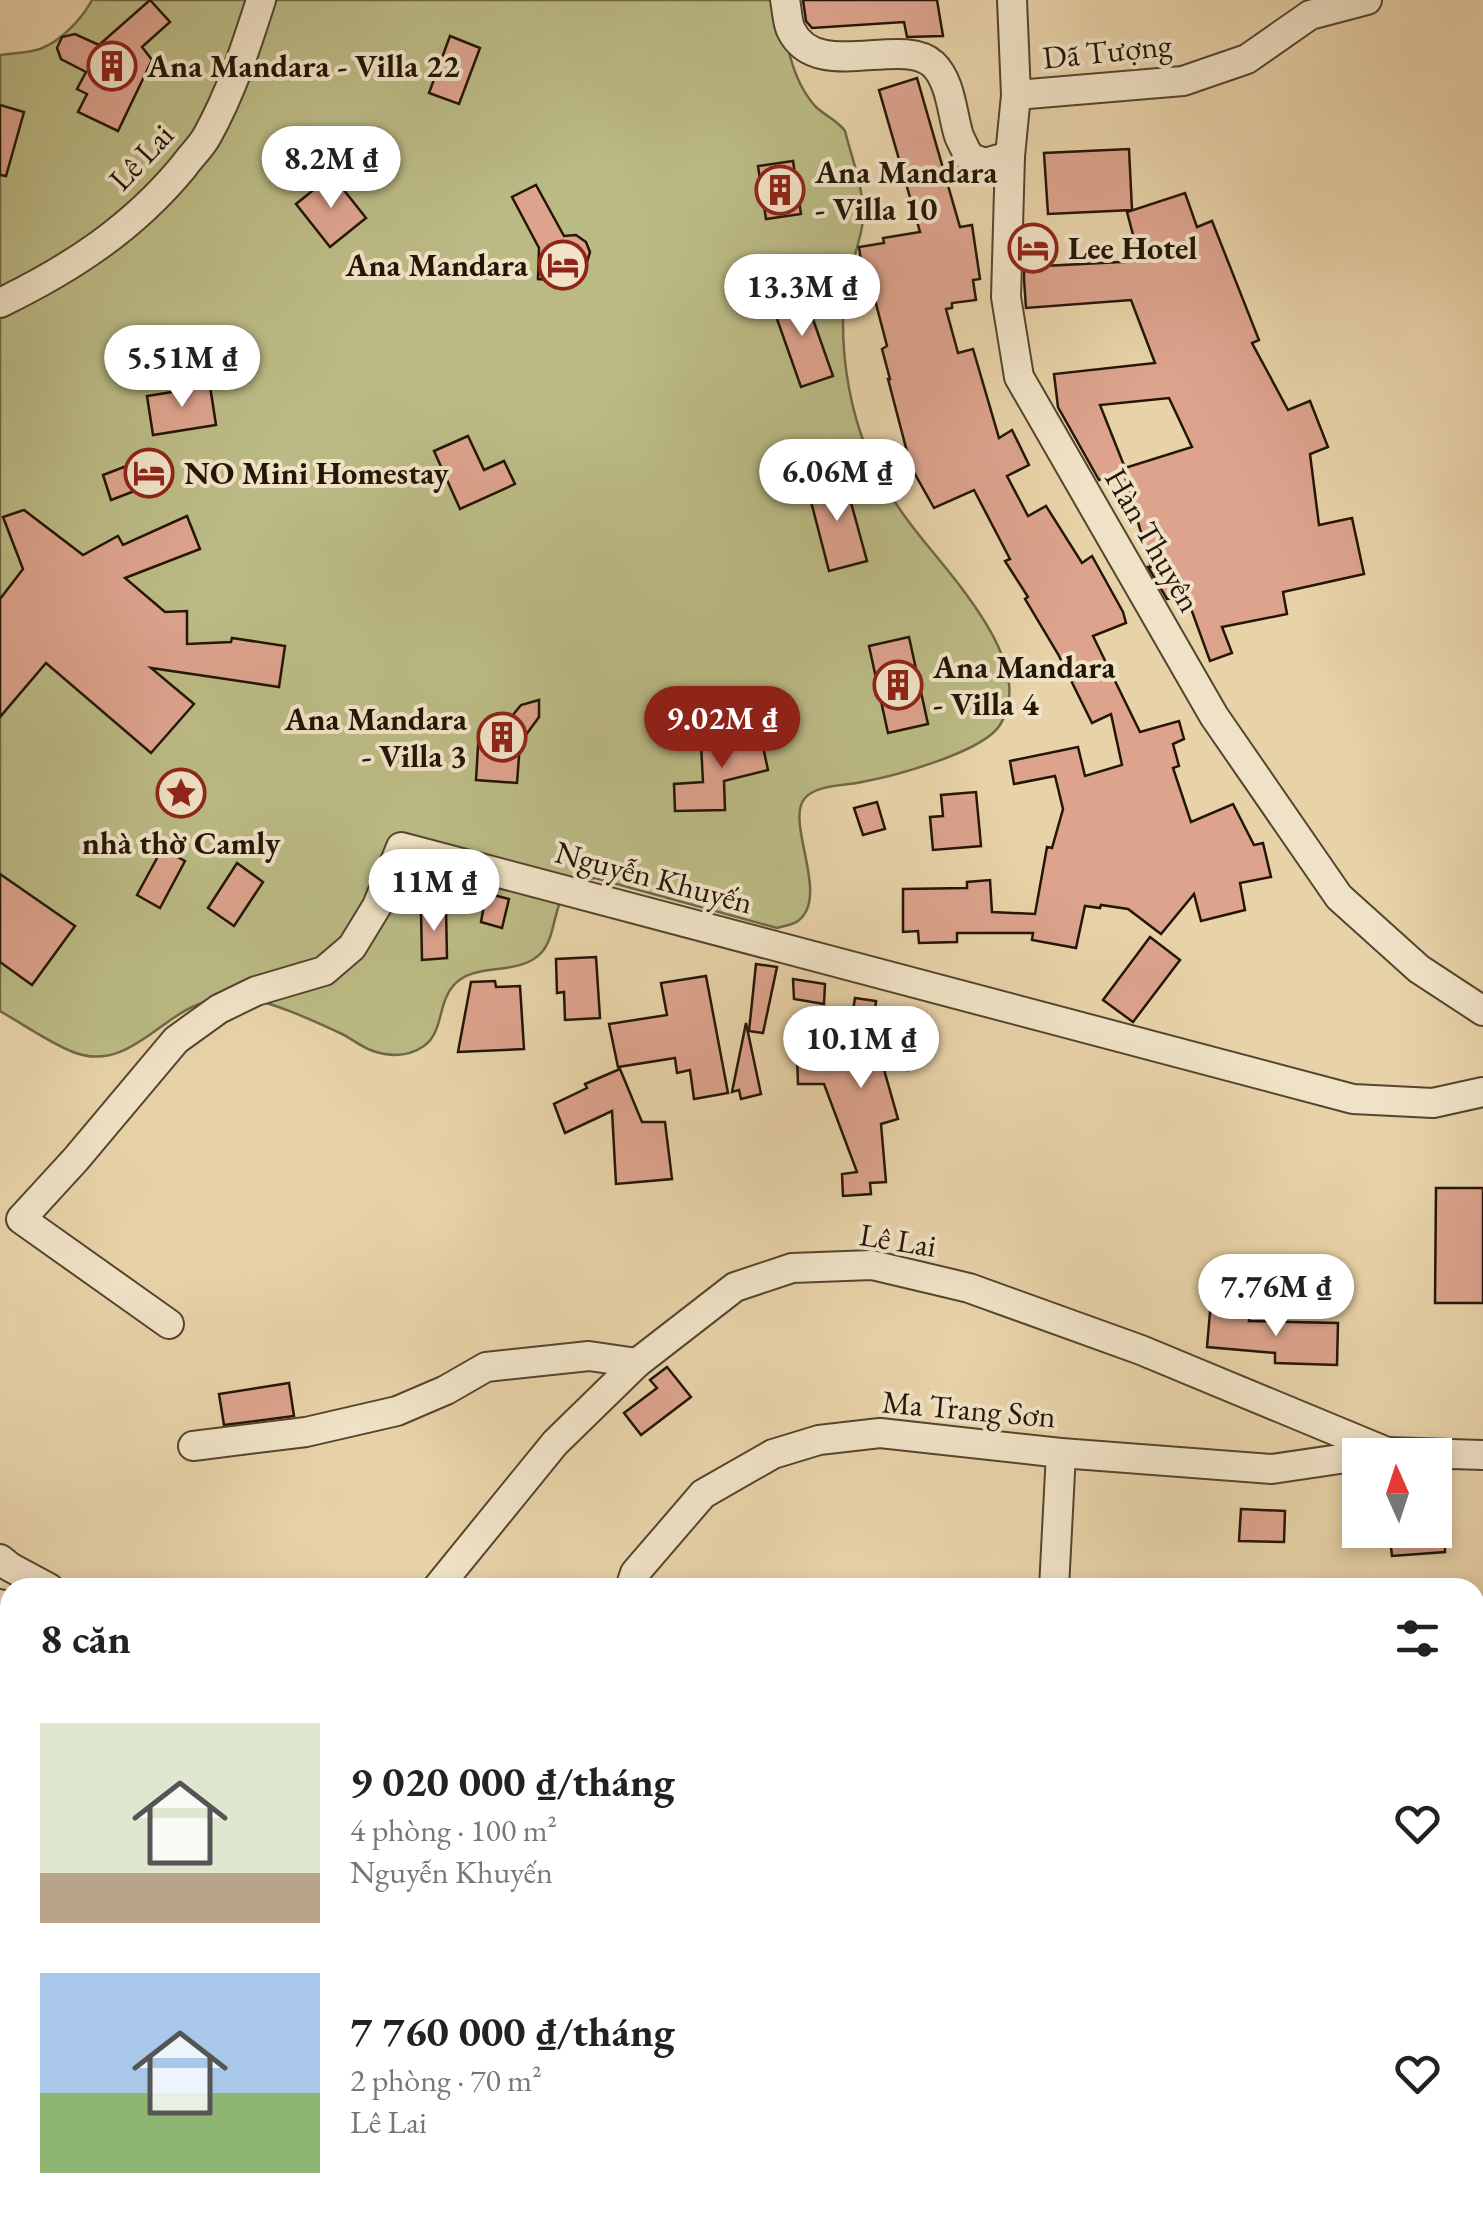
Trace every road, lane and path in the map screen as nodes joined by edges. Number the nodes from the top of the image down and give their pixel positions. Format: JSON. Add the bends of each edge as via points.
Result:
{"nodes":[{"id":1,"x":261,"y":0,"type":"edge"},
{"id":2,"x":785,"y":0,"type":"edge"},
{"id":3,"x":1012,"y":0,"type":"edge"},
{"id":4,"x":1367,"y":0,"type":"edge"},
{"id":5,"x":1311,"y":8,"type":"edge"},
{"id":6,"x":1016,"y":95,"type":"junction"},
{"id":7,"x":1010,"y":156,"type":"junction"},
{"id":8,"x":0,"y":303,"type":"edge"},
{"id":9,"x":1483,"y":1011,"type":"edge"},
{"id":10,"x":1483,"y":1092,"type":"edge"},
{"id":11,"x":169,"y":1324,"type":"dead end"},
{"id":12,"x":637,"y":1363,"type":"junction"},
{"id":13,"x":1342,"y":1441,"type":"edge"},
{"id":14,"x":193,"y":1446,"type":"dead end"},
{"id":15,"x":1060,"y":1453,"type":"junction"},
{"id":16,"x":1452,"y":1455,"type":"edge"},
{"id":17,"x":1483,"y":1455,"type":"edge"},
{"id":18,"x":1342,"y":1459,"type":"edge"},
{"id":19,"x":0,"y":1559,"type":"edge"},
{"id":20,"x":30,"y":1578,"type":"edge"},
{"id":21,"x":446,"y":1578,"type":"edge"},
{"id":22,"x":633,"y":1578,"type":"edge"},
{"id":23,"x":1054,"y":1578,"type":"edge"}],
"edges":[{"from":1,"to":8,"type":"street","name":"Lê Lai","via":[[240,67],[206,139],[170,184],[105,244]]},
{"from":2,"to":7,"type":"street","via":[[790,29],[803,46],[832,57],[918,54],[934,65],[969,157],[984,163]]},
{"from":3,"to":6,"type":"street","name":"Hàn Thuyên"},
{"from":4,"to":5,"type":"street","name":"Dã Tượng"},
{"from":5,"to":6,"type":"street","name":"Dã Tượng","via":[[1247,58],[1182,81]]},
{"from":6,"to":7,"type":"street","name":"Hàn Thuyên"},
{"from":7,"to":9,"type":"street","name":"Hàn Thuyên","via":[[1006,298],[1020,378],[1214,716],[1339,897],[1419,969]]},
{"from":10,"to":11,"type":"street","name":"Nguyễn Khuyến","via":[[1434,1103],[1353,1099],[400,847],[352,947],[324,971],[219,1009],[176,1040],[21,1219]]},
{"from":12,"to":13,"type":"street","name":"Lê Lai","via":[[735,1287],[792,1268],[872,1265],[969,1288],[1141,1350]]},
{"from":12,"to":14,"type":"street","via":[[588,1356],[486,1367],[397,1411],[306,1432]]},
{"from":12,"to":21,"type":"street","name":"Lê Lai","via":[[556,1443]]},
{"from":15,"to":18,"type":"street","name":"Ma Trang Sơn","via":[[1272,1469]]},
{"from":15,"to":22,"type":"street","name":"Ma Trang Sơn","via":[[880,1432],[819,1440],[773,1454],[703,1494]]},
{"from":15,"to":23,"type":"street"},
{"from":16,"to":17,"type":"street"},
{"from":19,"to":20,"type":"street"}]}
